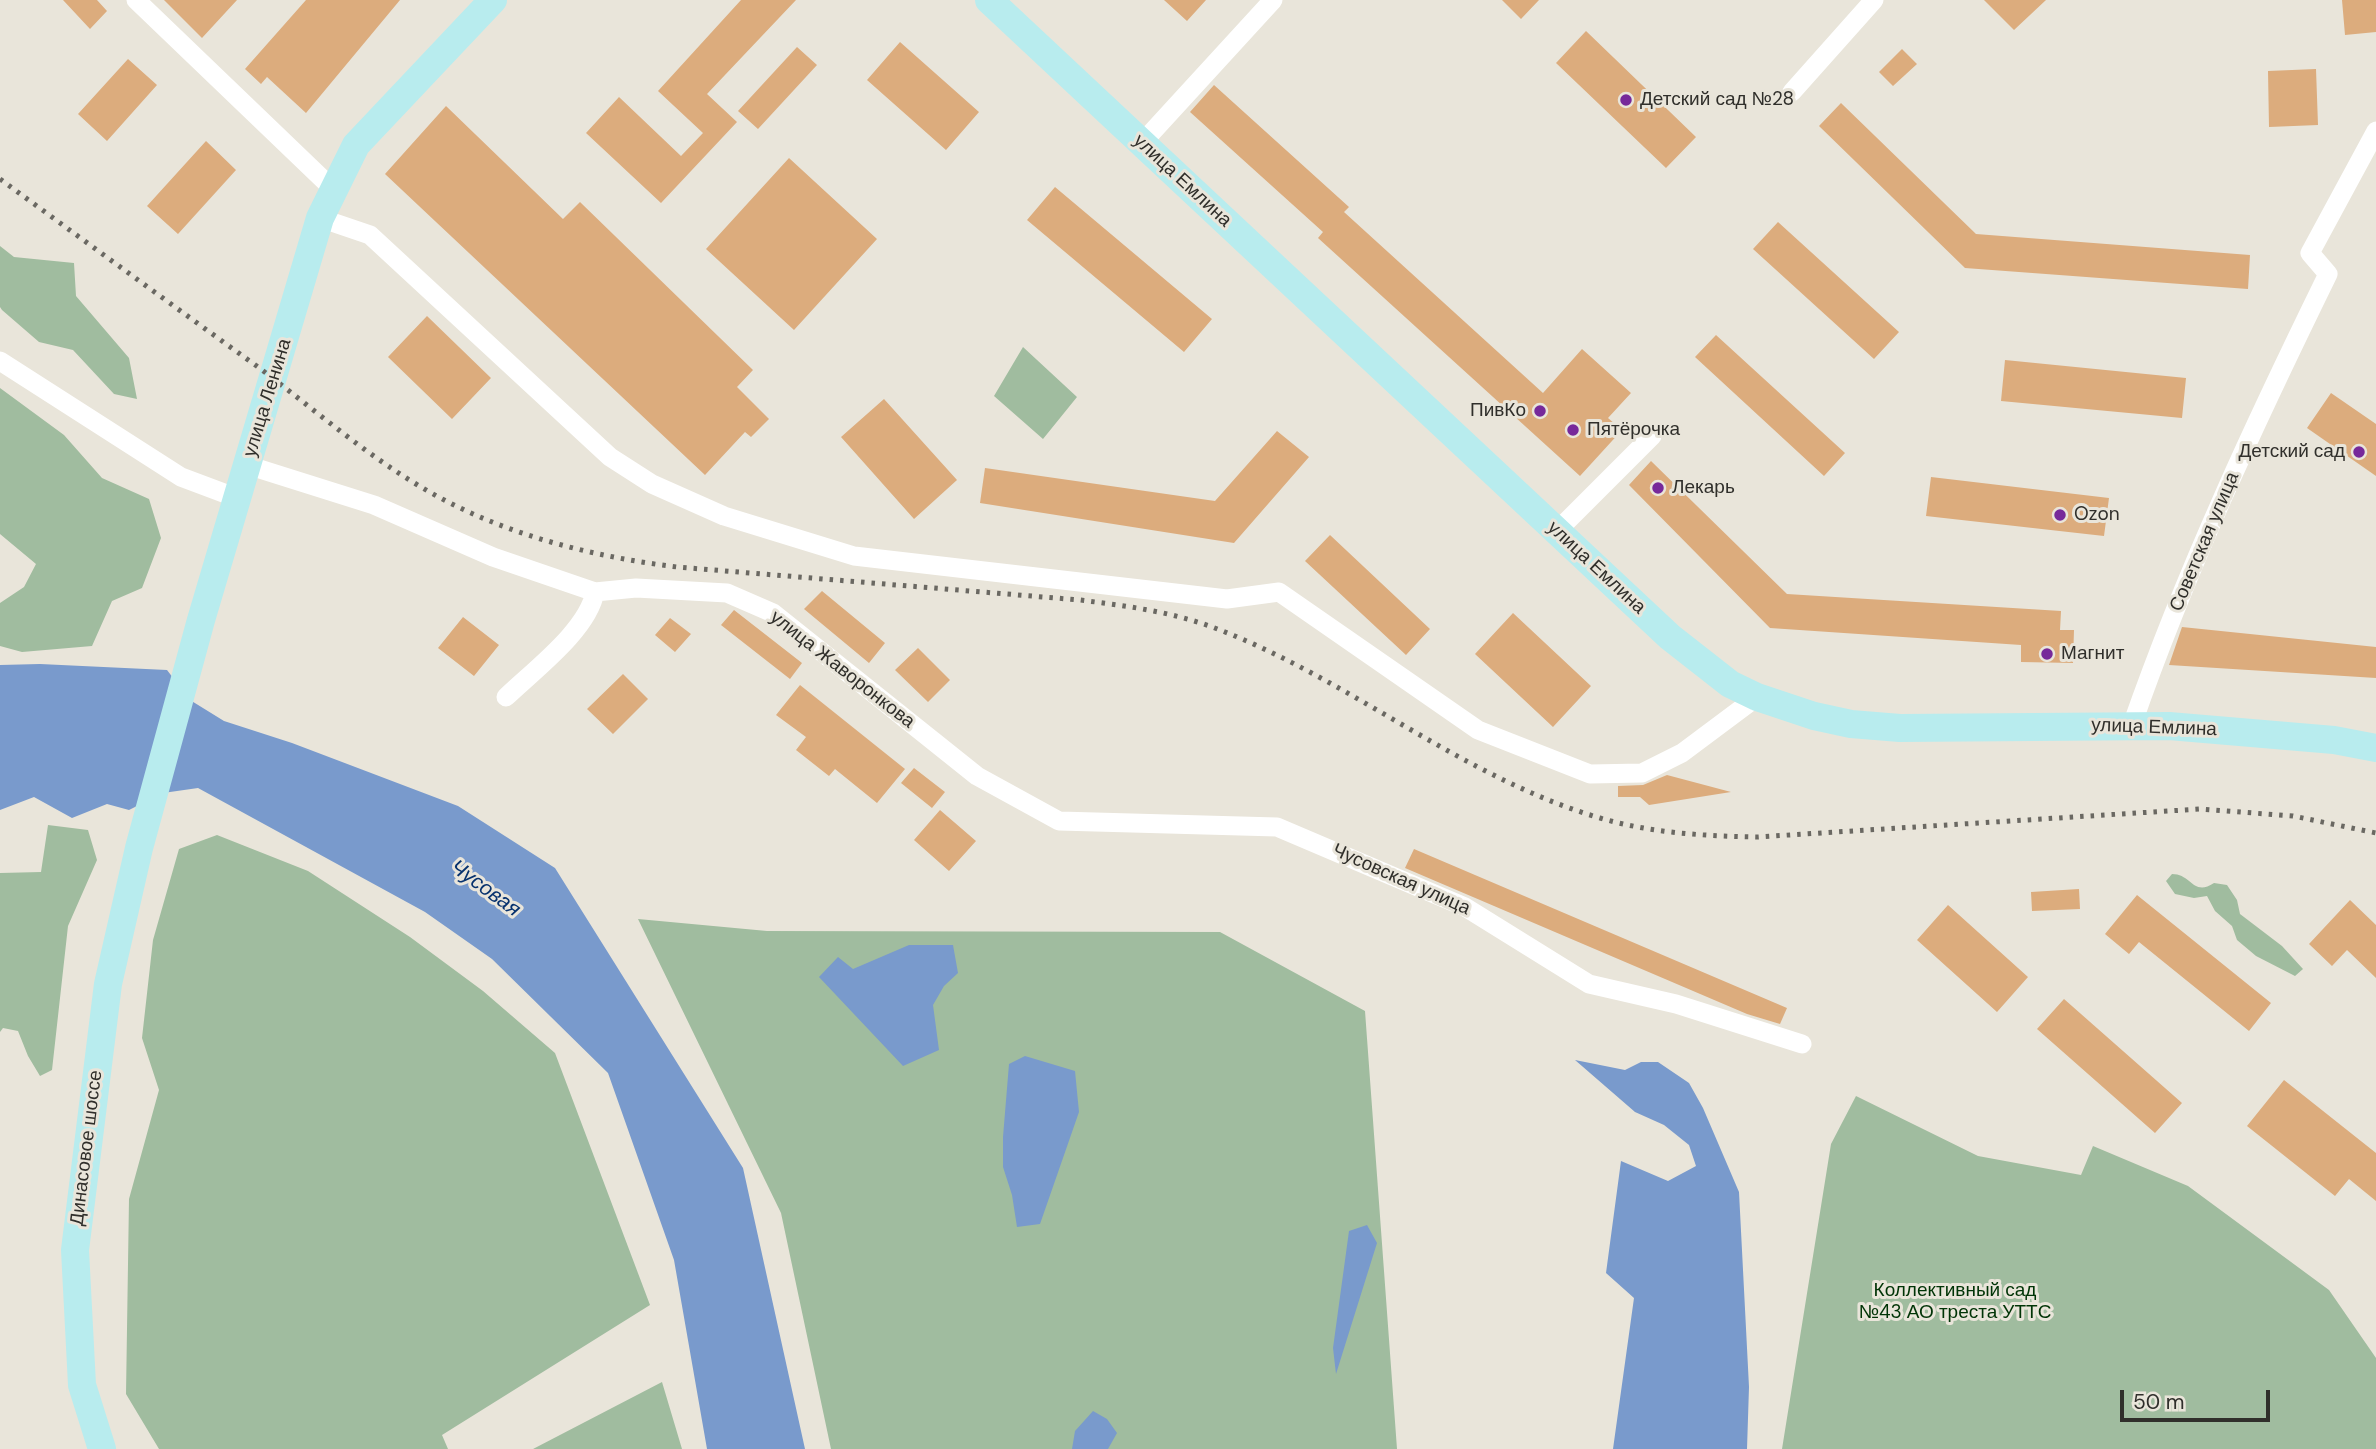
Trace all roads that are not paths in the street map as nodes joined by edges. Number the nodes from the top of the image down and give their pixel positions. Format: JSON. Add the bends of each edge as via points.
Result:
{"nodes":[{"id":1,"x":136,"y":0,"type":"edge"},
{"id":2,"x":493,"y":0,"type":"edge"},
{"id":3,"x":989,"y":0,"type":"edge"},
{"id":4,"x":1273,"y":0,"type":"edge"},
{"id":5,"x":1874,"y":0,"type":"edge"},
{"id":6,"x":1792,"y":92,"type":"dead end"},
{"id":7,"x":2376,"y":131,"type":"edge"},
{"id":8,"x":1142,"y":143,"type":"junction"},
{"id":9,"x":334,"y":190,"type":"junction"},
{"id":10,"x":320,"y":218,"type":"junction"},
{"id":11,"x":0,"y":361,"type":"edge"},
{"id":12,"x":1652,"y":436,"type":"dead end"},
{"id":13,"x":247,"y":465,"type":"junction"},
{"id":14,"x":237,"y":498,"type":"junction"},
{"id":15,"x":1557,"y":531,"type":"junction"},
{"id":16,"x":595,"y":592,"type":"junction"},
{"id":17,"x":506,"y":696,"type":"dead end"},
{"id":18,"x":1757,"y":698,"type":"junction"},
{"id":19,"x":2132,"y":725,"type":"junction"},
{"id":20,"x":2376,"y":748,"type":"edge"},
{"id":21,"x":1059,"y":821,"type":"joint"},
{"id":22,"x":139,"y":848,"type":"joint"},
{"id":23,"x":1802,"y":1044,"type":"dead end"},
{"id":24,"x":102,"y":1449,"type":"edge"}],
"edges":[{"from":1,"to":9,"type":"street"},
{"from":2,"to":9,"type":"street","name":"улица Ленина","via":[[356,145]]},
{"from":3,"to":8,"type":"street","name":"улица Емлина"},
{"from":4,"to":8,"type":"street"},
{"from":5,"to":6,"type":"street"},
{"from":7,"to":19,"type":"street","name":"Советская улица","via":[[2310,253],[2328,274],[2229,485]]},
{"from":8,"to":15,"type":"street","name":"улица Емлина"},
{"from":9,"to":10,"type":"street","name":"улица Ленина"},
{"from":10,"to":13,"type":"street","name":"улица Ленина"},
{"from":10,"to":18,"type":"street","via":[[370,235],[610,457],[652,484],[723,516],[854,556],[1227,598],[1279,592],[1478,730],[1590,774],[1642,773],[1682,753]]},
{"from":11,"to":14,"type":"street","via":[[181,477]]},
{"from":12,"to":15,"type":"street"},
{"from":13,"to":14,"type":"street","name":"улица Ленина"},
{"from":13,"to":16,"type":"street","name":"улица Жаворонкова","via":[[374,505],[493,558]]},
{"from":14,"to":22,"type":"street","name":"улица Ленина"},
{"from":15,"to":18,"type":"street","name":"улица Емлина","via":[[1670,637],[1730,684]]},
{"from":16,"to":17,"type":"street","via":[[592,606],[575,630]]},
{"from":16,"to":21,"type":"street","name":"улица Жаворонкова","via":[[636,588],[727,593],[773,613],[978,776]]},
{"from":18,"to":19,"type":"street","name":"улица Емлина","via":[[1851,724],[1900,728]]},
{"from":19,"to":20,"type":"street","name":"улица Емлина","via":[[2334,740]]},
{"from":21,"to":23,"type":"street","name":"Чусовская улица","via":[[1277,827],[1465,906],[1589,984],[1676,1004]]},
{"from":22,"to":24,"type":"street","name":"Динасовое шоссе","via":[[108,984],[75,1250],[82,1385]]}]}
